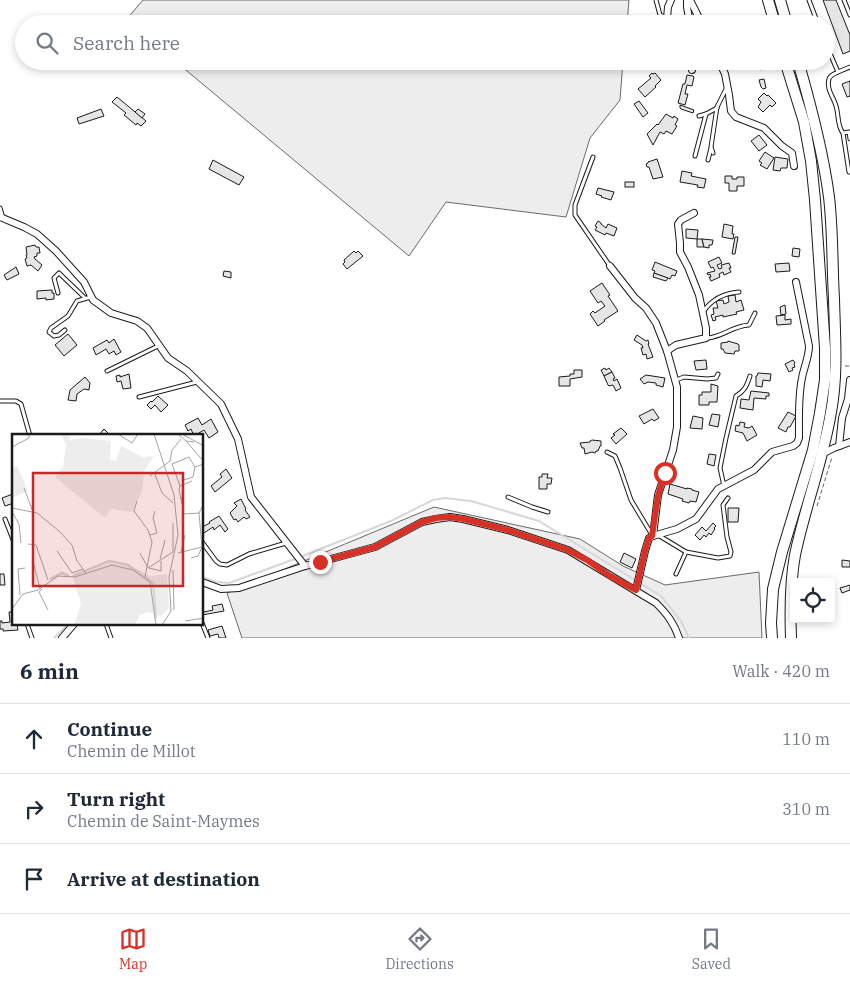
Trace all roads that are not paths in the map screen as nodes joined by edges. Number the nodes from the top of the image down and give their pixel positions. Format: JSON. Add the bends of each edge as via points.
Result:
{"nodes":[{"id":1,"x":656,"y":0,"type":"edge"},
{"id":2,"x":671,"y":0,"type":"edge"},
{"id":3,"x":689,"y":0,"type":"edge"},
{"id":4,"x":768,"y":0,"type":"edge"},
{"id":5,"x":780,"y":0,"type":"edge"},
{"id":6,"x":809,"y":0,"type":"edge"},
{"id":7,"x":844,"y":0,"type":"edge"},
{"id":8,"x":660,"y":15,"type":"edge"},
{"id":9,"x":668,"y":15,"type":"edge"},
{"id":10,"x":688,"y":15,"type":"edge"},
{"id":11,"x":697,"y":15,"type":"edge"},
{"id":12,"x":772,"y":15,"type":"edge"},
{"id":13,"x":784,"y":15,"type":"edge"},
{"id":14,"x":815,"y":15,"type":"edge"},
{"id":15,"x":850,"y":15,"type":"edge"},
{"id":16,"x":835,"y":65,"type":"edge"},
{"id":17,"x":850,"y":67,"type":"edge"},
{"id":18,"x":723,"y":70,"type":"edge"},
{"id":19,"x":788,"y":70,"type":"edge"},
{"id":20,"x":801,"y":70,"type":"edge"},
{"id":21,"x":838,"y":72,"type":"junction"},
{"id":22,"x":727,"y":86,"type":"junction"},
{"id":23,"x":718,"y":107,"type":"junction"},
{"id":24,"x":706,"y":114,"type":"junction"},
{"id":25,"x":699,"y":116,"type":"dead end"},
{"id":26,"x":842,"y":133,"type":"junction"},
{"id":27,"x":850,"y":139,"type":"edge"},
{"id":28,"x":711,"y":147,"type":"junction"},
{"id":29,"x":713,"y":153,"type":"dead end"},
{"id":30,"x":593,"y":156,"type":"dead end"},
{"id":31,"x":695,"y":156,"type":"dead end"},
{"id":32,"x":708,"y":160,"type":"dead end"},
{"id":33,"x":794,"y":166,"type":"dead end"},
{"id":34,"x":850,"y":172,"type":"edge"},
{"id":35,"x":0,"y":208,"type":"edge"},
{"id":36,"x":694,"y":213,"type":"dead end"},
{"id":37,"x":2,"y":218,"type":"edge"},
{"id":38,"x":610,"y":266,"type":"joint"},
{"id":39,"x":796,"y":282,"type":"dead end"},
{"id":40,"x":739,"y":292,"type":"dead end"},
{"id":41,"x":58,"y":293,"type":"dead end"},
{"id":42,"x":88,"y":297,"type":"junction"},
{"id":43,"x":703,"y":312,"type":"junction"},
{"id":44,"x":755,"y":313,"type":"dead end"},
{"id":45,"x":64,"y":330,"type":"dead end"},
{"id":46,"x":706,"y":338,"type":"junction"},
{"id":47,"x":159,"y":346,"type":"junction"},
{"id":48,"x":667,"y":351,"type":"junction"},
{"id":49,"x":107,"y":371,"type":"dead end"},
{"id":50,"x":718,"y":374,"type":"dead end"},
{"id":51,"x":750,"y":376,"type":"dead end"},
{"id":52,"x":850,"y":380,"type":"edge"},
{"id":53,"x":675,"y":381,"type":"junction"},
{"id":54,"x":198,"y":382,"type":"junction"},
{"id":55,"x":139,"y":397,"type":"dead end"},
{"id":56,"x":0,"y":401,"type":"edge"},
{"id":57,"x":828,"y":428,"type":"junction"},
{"id":58,"x":29,"y":434,"type":"edge"},
{"id":59,"x":840,"y":437,"type":"junction"},
{"id":60,"x":850,"y":441,"type":"edge"},
{"id":61,"x":839,"y":446,"type":"junction"},
{"id":62,"x":607,"y":452,"type":"dead end"},
{"id":63,"x":822,"y":454,"type":"junction"},
{"id":64,"x":724,"y":487,"type":"junction"},
{"id":65,"x":508,"y":497,"type":"dead end"},
{"id":66,"x":728,"y":498,"type":"dead end"},
{"id":67,"x":548,"y":512,"type":"dead end"},
{"id":68,"x":5,"y":519,"type":"dead end"},
{"id":69,"x":655,"y":535,"type":"junction"},
{"id":70,"x":12,"y":537,"type":"edge"},
{"id":71,"x":286,"y":543,"type":"junction"},
{"id":72,"x":204,"y":545,"type":"edge"},
{"id":73,"x":686,"y":552,"type":"junction"},
{"id":74,"x":303,"y":563,"type":"junction"},
{"id":75,"x":676,"y":574,"type":"dead end"},
{"id":76,"x":204,"y":583,"type":"edge"},
{"id":77,"x":636,"y":587,"type":"junction"},
{"id":78,"x":28,"y":626,"type":"edge"},
{"id":79,"x":72,"y":626,"type":"edge"},
{"id":80,"x":107,"y":626,"type":"edge"},
{"id":81,"x":203,"y":626,"type":"edge"},
{"id":82,"x":32,"y":638,"type":"edge"},
{"id":83,"x":62,"y":638,"type":"edge"},
{"id":84,"x":111,"y":638,"type":"edge"},
{"id":85,"x":208,"y":638,"type":"edge"},
{"id":86,"x":679,"y":638,"type":"edge"},
{"id":87,"x":772,"y":638,"type":"edge"},
{"id":88,"x":791,"y":638,"type":"edge"}],
"edges":[{"from":1,"to":8,"type":"lane"},
{"from":2,"to":9,"type":"street"},
{"from":3,"to":10,"type":"street"},
{"from":3,"to":11,"type":"street"},
{"from":4,"to":12,"type":"main road"},
{"from":5,"to":13,"type":"main road"},
{"from":6,"to":14,"type":"lane"},
{"from":7,"to":15,"type":"lane"},
{"from":16,"to":21,"type":"lane"},
{"from":17,"to":21,"type":"lane"},
{"from":18,"to":22,"type":"street"},
{"from":19,"to":87,"type":"main road","via":[[804,122],[811,161],[825,380],[813,450],[773,589]]},
{"from":20,"to":57,"type":"main road","via":[[815,122],[829,198],[836,381]]},
{"from":21,"to":26,"type":"lane","via":[[829,79],[828,89]]},
{"from":22,"to":23,"type":"lane"},
{"from":22,"to":33,"type":"street","via":[[731,112],[764,128],[792,153]]},
{"from":23,"to":24,"type":"lane"},
{"from":23,"to":28,"type":"lane"},
{"from":24,"to":25,"type":"lane"},
{"from":24,"to":31,"type":"lane"},
{"from":26,"to":27,"type":"lane","via":[[849,132]]},
{"from":26,"to":34,"type":"lane"},
{"from":28,"to":29,"type":"lane"},
{"from":28,"to":32,"type":"lane"},
{"from":30,"to":38,"type":"lane","via":[[574,205],[575,216]]},
{"from":35,"to":37,"type":"lane"},
{"from":36,"to":43,"type":"street","via":[[678,224],[680,252],[700,295]]},
{"from":37,"to":42,"type":"street","via":[[37,234],[56,251],[84,282]]},
{"from":38,"to":48,"type":"street","via":[[646,308]]},
{"from":39,"to":64,"type":"street","via":[[809,346],[800,394],[799,438],[793,446],[772,452],[754,470]]},
{"from":40,"to":43,"type":"lane","via":[[720,296]]},
{"from":41,"to":42,"type":"lane","via":[[54,278],[59,273]]},
{"from":42,"to":45,"type":"lane","via":[[77,301],[68,316],[49,332],[54,336]]},
{"from":42,"to":47,"type":"street","via":[[111,313],[137,321],[147,328]]},
{"from":43,"to":46,"type":"street"},
{"from":44,"to":46,"type":"lane","via":[[749,325],[736,327],[716,338]]},
{"from":46,"to":48,"type":"street"},
{"from":47,"to":49,"type":"lane"},
{"from":47,"to":54,"type":"street","via":[[168,358]]},
{"from":48,"to":53,"type":"street"},
{"from":50,"to":53,"type":"lane","via":[[716,378],[684,377]]},
{"from":51,"to":64,"type":"lane","via":[[747,386],[736,396],[726,438],[720,468]]},
{"from":52,"to":59,"type":"street"},
{"from":53,"to":69,"type":"street","via":[[677,427],[658,496]]},
{"from":54,"to":55,"type":"lane"},
{"from":54,"to":71,"type":"street","via":[[220,404],[238,439],[251,497]]},
{"from":56,"to":58,"type":"lane","via":[[21,404]]},
{"from":57,"to":59,"type":"street"},
{"from":57,"to":63,"type":"main road"},
{"from":59,"to":60,"type":"street"},
{"from":59,"to":61,"type":"street"},
{"from":60,"to":61,"type":"street"},
{"from":61,"to":63,"type":"street"},
{"from":62,"to":69,"type":"lane","via":[[615,456],[631,500]]},
{"from":63,"to":88,"type":"main road","via":[[795,556]]},
{"from":64,"to":69,"type":"street","via":[[718,489],[696,519]]},
{"from":65,"to":67,"type":"lane"},
{"from":66,"to":73,"type":"lane","via":[[724,505],[730,556],[718,558]]},
{"from":68,"to":70,"type":"lane"},
{"from":69,"to":73,"type":"lane"},
{"from":69,"to":77,"type":"street","via":[[649,538]]},
{"from":71,"to":72,"type":"lane","via":[[249,554],[227,565],[216,561]]},
{"from":71,"to":74,"type":"street"},
{"from":73,"to":75,"type":"lane"},
{"from":74,"to":76,"type":"street","via":[[239,588],[221,589]]},
{"from":74,"to":77,"type":"street","via":[[375,547],[422,522],[450,517],[508,530],[568,550],[610,576]]},
{"from":77,"to":86,"type":"street","via":[[668,615]]},
{"from":78,"to":82,"type":"lane"},
{"from":79,"to":83,"type":"street"},
{"from":80,"to":84,"type":"lane"},
{"from":81,"to":85,"type":"lane"}]}
